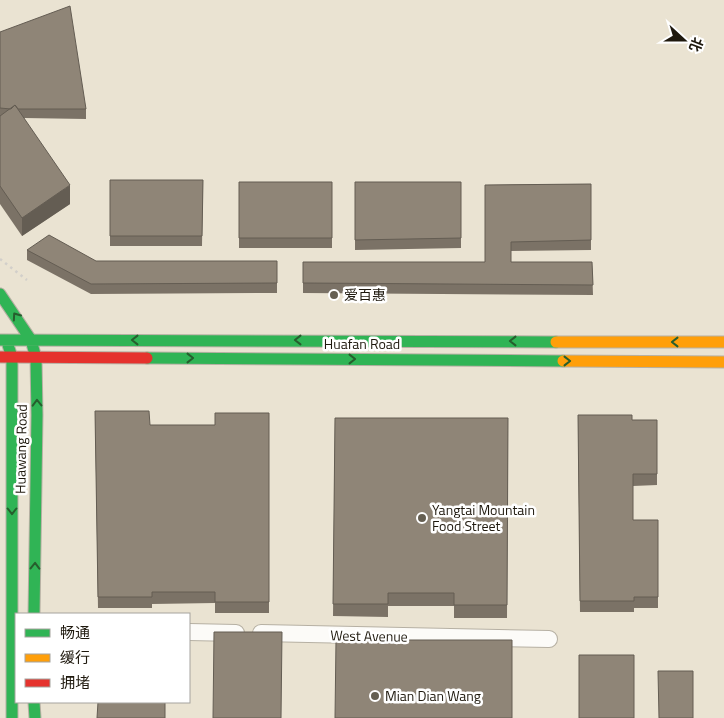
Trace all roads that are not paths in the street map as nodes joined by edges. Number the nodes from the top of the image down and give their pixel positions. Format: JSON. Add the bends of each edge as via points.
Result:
{"nodes":[{"id":1,"x":0,"y":294,"type":"edge"},
{"id":2,"x":0,"y":329,"type":"edge"},
{"id":3,"x":3,"y":340,"type":"edge"},
{"id":4,"x":31,"y":340,"type":"junction"},
{"id":5,"x":724,"y":342,"type":"edge"},
{"id":6,"x":0,"y":357,"type":"edge"},
{"id":7,"x":12,"y":357,"type":"junction"},
{"id":8,"x":36,"y":358,"type":"junction"},
{"id":9,"x":724,"y":362,"type":"edge"},
{"id":10,"x":34,"y":613,"type":"edge"},
{"id":11,"x":190,"y":632,"type":"edge"},
{"id":12,"x":549,"y":639,"type":"dead end"},
{"id":13,"x":34,"y":703,"type":"edge"},
{"id":14,"x":12,"y":718,"type":"edge"},
{"id":15,"x":34,"y":718,"type":"edge"}],
"edges":[{"from":4,"to":1,"type":"main road","name":"Huawang Road","one_way":true},
{"from":2,"to":3,"type":"main road","name":"Huawang Road"},
{"from":3,"to":4,"type":"main road","name":"Huafan Road"},
{"from":3,"to":7,"type":"main road","name":"Huawang Road"},
{"from":5,"to":4,"type":"main road","name":"Huafan Road","one_way":true},
{"from":4,"to":8,"type":"main road","name":"Huawang Road"},
{"from":6,"to":7,"type":"main road","name":"Huafan Road"},
{"from":7,"to":8,"type":"main road","name":"Huafan Road"},
{"from":7,"to":14,"type":"main road","name":"Huawang Road","one_way":true},
{"from":8,"to":9,"type":"main road","name":"Huafan Road","one_way":true},
{"from":10,"to":8,"type":"main road","name":"Huawang Road","one_way":true},
{"from":11,"to":12,"type":"street","name":"West Avenue"},
{"from":13,"to":15,"type":"main road"}]}
